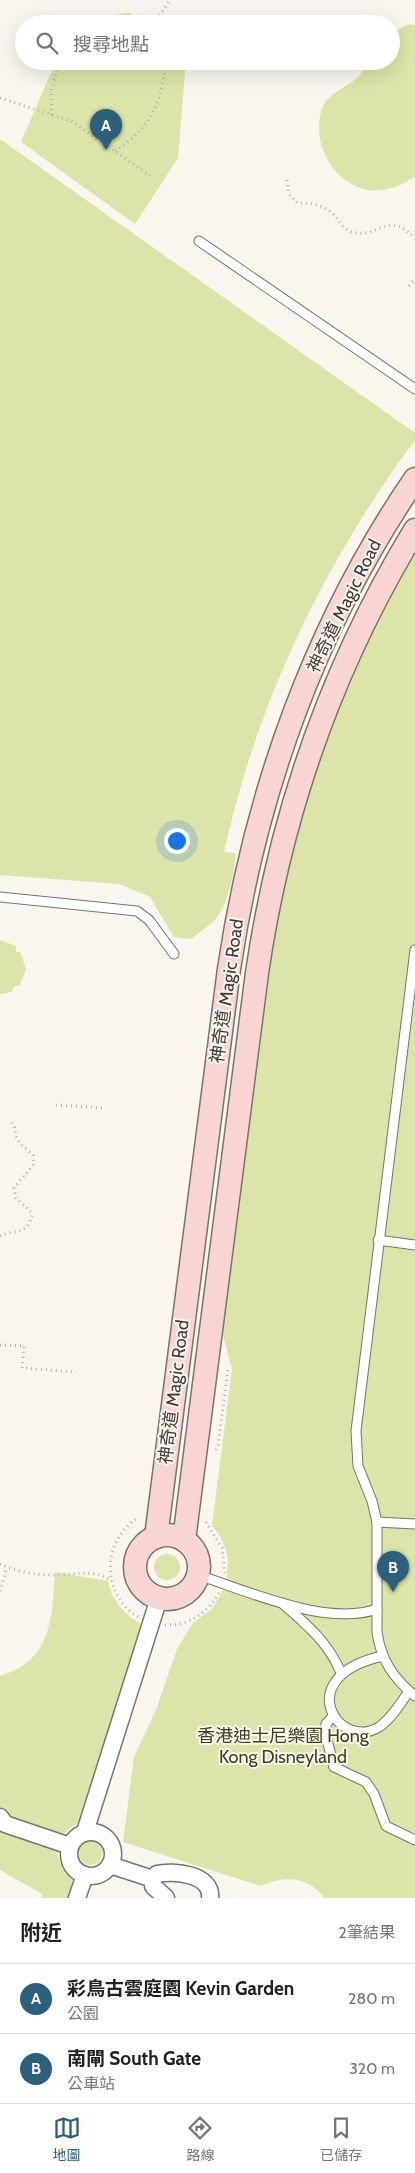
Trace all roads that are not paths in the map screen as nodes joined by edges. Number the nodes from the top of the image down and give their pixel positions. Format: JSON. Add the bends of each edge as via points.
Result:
{"nodes":[{"id":1,"x":199,"y":241,"type":"dead end"},
{"id":2,"x":415,"y":389,"type":"edge"},
{"id":3,"x":415,"y":479,"type":"edge"},
{"id":4,"x":415,"y":530,"type":"edge"},
{"id":5,"x":0,"y":897,"type":"edge"},
{"id":6,"x":415,"y":950,"type":"edge"},
{"id":7,"x":174,"y":954,"type":"dead end"},
{"id":8,"x":378,"y":1240,"type":"junction"},
{"id":9,"x":415,"y":1244,"type":"edge"},
{"id":10,"x":377,"y":1522,"type":"junction"},
{"id":11,"x":415,"y":1524,"type":"edge"},
{"id":12,"x":156,"y":1537,"type":"junction"},
{"id":13,"x":184,"y":1540,"type":"junction"},
{"id":14,"x":198,"y":1575,"type":"junction"},
{"id":15,"x":159,"y":1598,"type":"junction"},
{"id":16,"x":282,"y":1603,"type":"junction"},
{"id":17,"x":377,"y":1609,"type":"junction"},
{"id":18,"x":383,"y":1656,"type":"junction"},
{"id":19,"x":342,"y":1673,"type":"junction"},
{"id":20,"x":412,"y":1693,"type":"edge"},
{"id":21,"x":334,"y":1715,"type":"junction"},
{"id":22,"x":2,"y":1822,"type":"edge"},
{"id":23,"x":85,"y":1832,"type":"junction"},
{"id":24,"x":415,"y":1840,"type":"edge"},
{"id":25,"x":70,"y":1846,"type":"junction"},
{"id":26,"x":110,"y":1865,"type":"junction"},
{"id":27,"x":85,"y":1875,"type":"junction"},
{"id":28,"x":153,"y":1879,"type":"junction"},
{"id":29,"x":77,"y":1898,"type":"edge"},
{"id":30,"x":166,"y":1898,"type":"edge"},
{"id":31,"x":211,"y":1898,"type":"edge"}],
"edges":[{"from":1,"to":2,"type":"lane"},
{"from":3,"to":12,"type":"street","name":"神奇道 Magic Road","via":[[372,546],[330,628],[300,697],[279,753],[243,883],[229,969]]},
{"from":4,"to":13,"type":"street","name":"神奇道 Magic Road","via":[[375,599],[326,707],[292,804],[271,889],[257,973]]},
{"from":5,"to":7,"type":"lane","via":[[137,911],[149,920]]},
{"from":6,"to":8,"type":"lane"},
{"from":8,"to":9,"type":"lane"},
{"from":8,"to":10,"type":"lane","via":[[356,1431],[358,1466]]},
{"from":10,"to":11,"type":"lane"},
{"from":10,"to":17,"type":"lane"},
{"from":12,"to":13,"type":"street","via":[[173,1536]]},
{"from":12,"to":15,"type":"street","via":[[140,1550],[136,1571],[143,1588]]},
{"from":13,"to":14,"type":"street","via":[[197,1555]]},
{"from":14,"to":15,"type":"street","via":[[193,1586],[183,1595]]},
{"from":14,"to":16,"type":"lane"},
{"from":15,"to":23,"type":"street"},
{"from":16,"to":17,"type":"lane","via":[[346,1615]]},
{"from":16,"to":19,"type":"lane","via":[[320,1638]]},
{"from":17,"to":18,"type":"lane","via":[[377,1632]]},
{"from":18,"to":19,"type":"lane","via":[[358,1663]]},
{"from":18,"to":20,"type":"lane","via":[[396,1679]]},
{"from":19,"to":21,"type":"lane","via":[[330,1690],[330,1707]]},
{"from":20,"to":21,"type":"lane","via":[[386,1721],[371,1730],[354,1731]]},
{"from":21,"to":24,"type":"lane","via":[[326,1724],[334,1767],[366,1782],[386,1826]]},
{"from":22,"to":25,"type":"street"},
{"from":23,"to":25,"type":"street","via":[[93,1830],[79,1834]]},
{"from":23,"to":26,"type":"street","via":[[106,1836],[110,1841],[114,1854]]},
{"from":25,"to":27,"type":"street","via":[[69,1860],[78,1872]]},
{"from":26,"to":27,"type":"street","via":[[98,1875]]},
{"from":26,"to":28,"type":"street"},
{"from":27,"to":29,"type":"street"},
{"from":28,"to":30,"type":"street","via":[[153,1886]]},
{"from":28,"to":31,"type":"street","via":[[157,1874],[166,1872],[186,1873],[203,1883]]}]}
